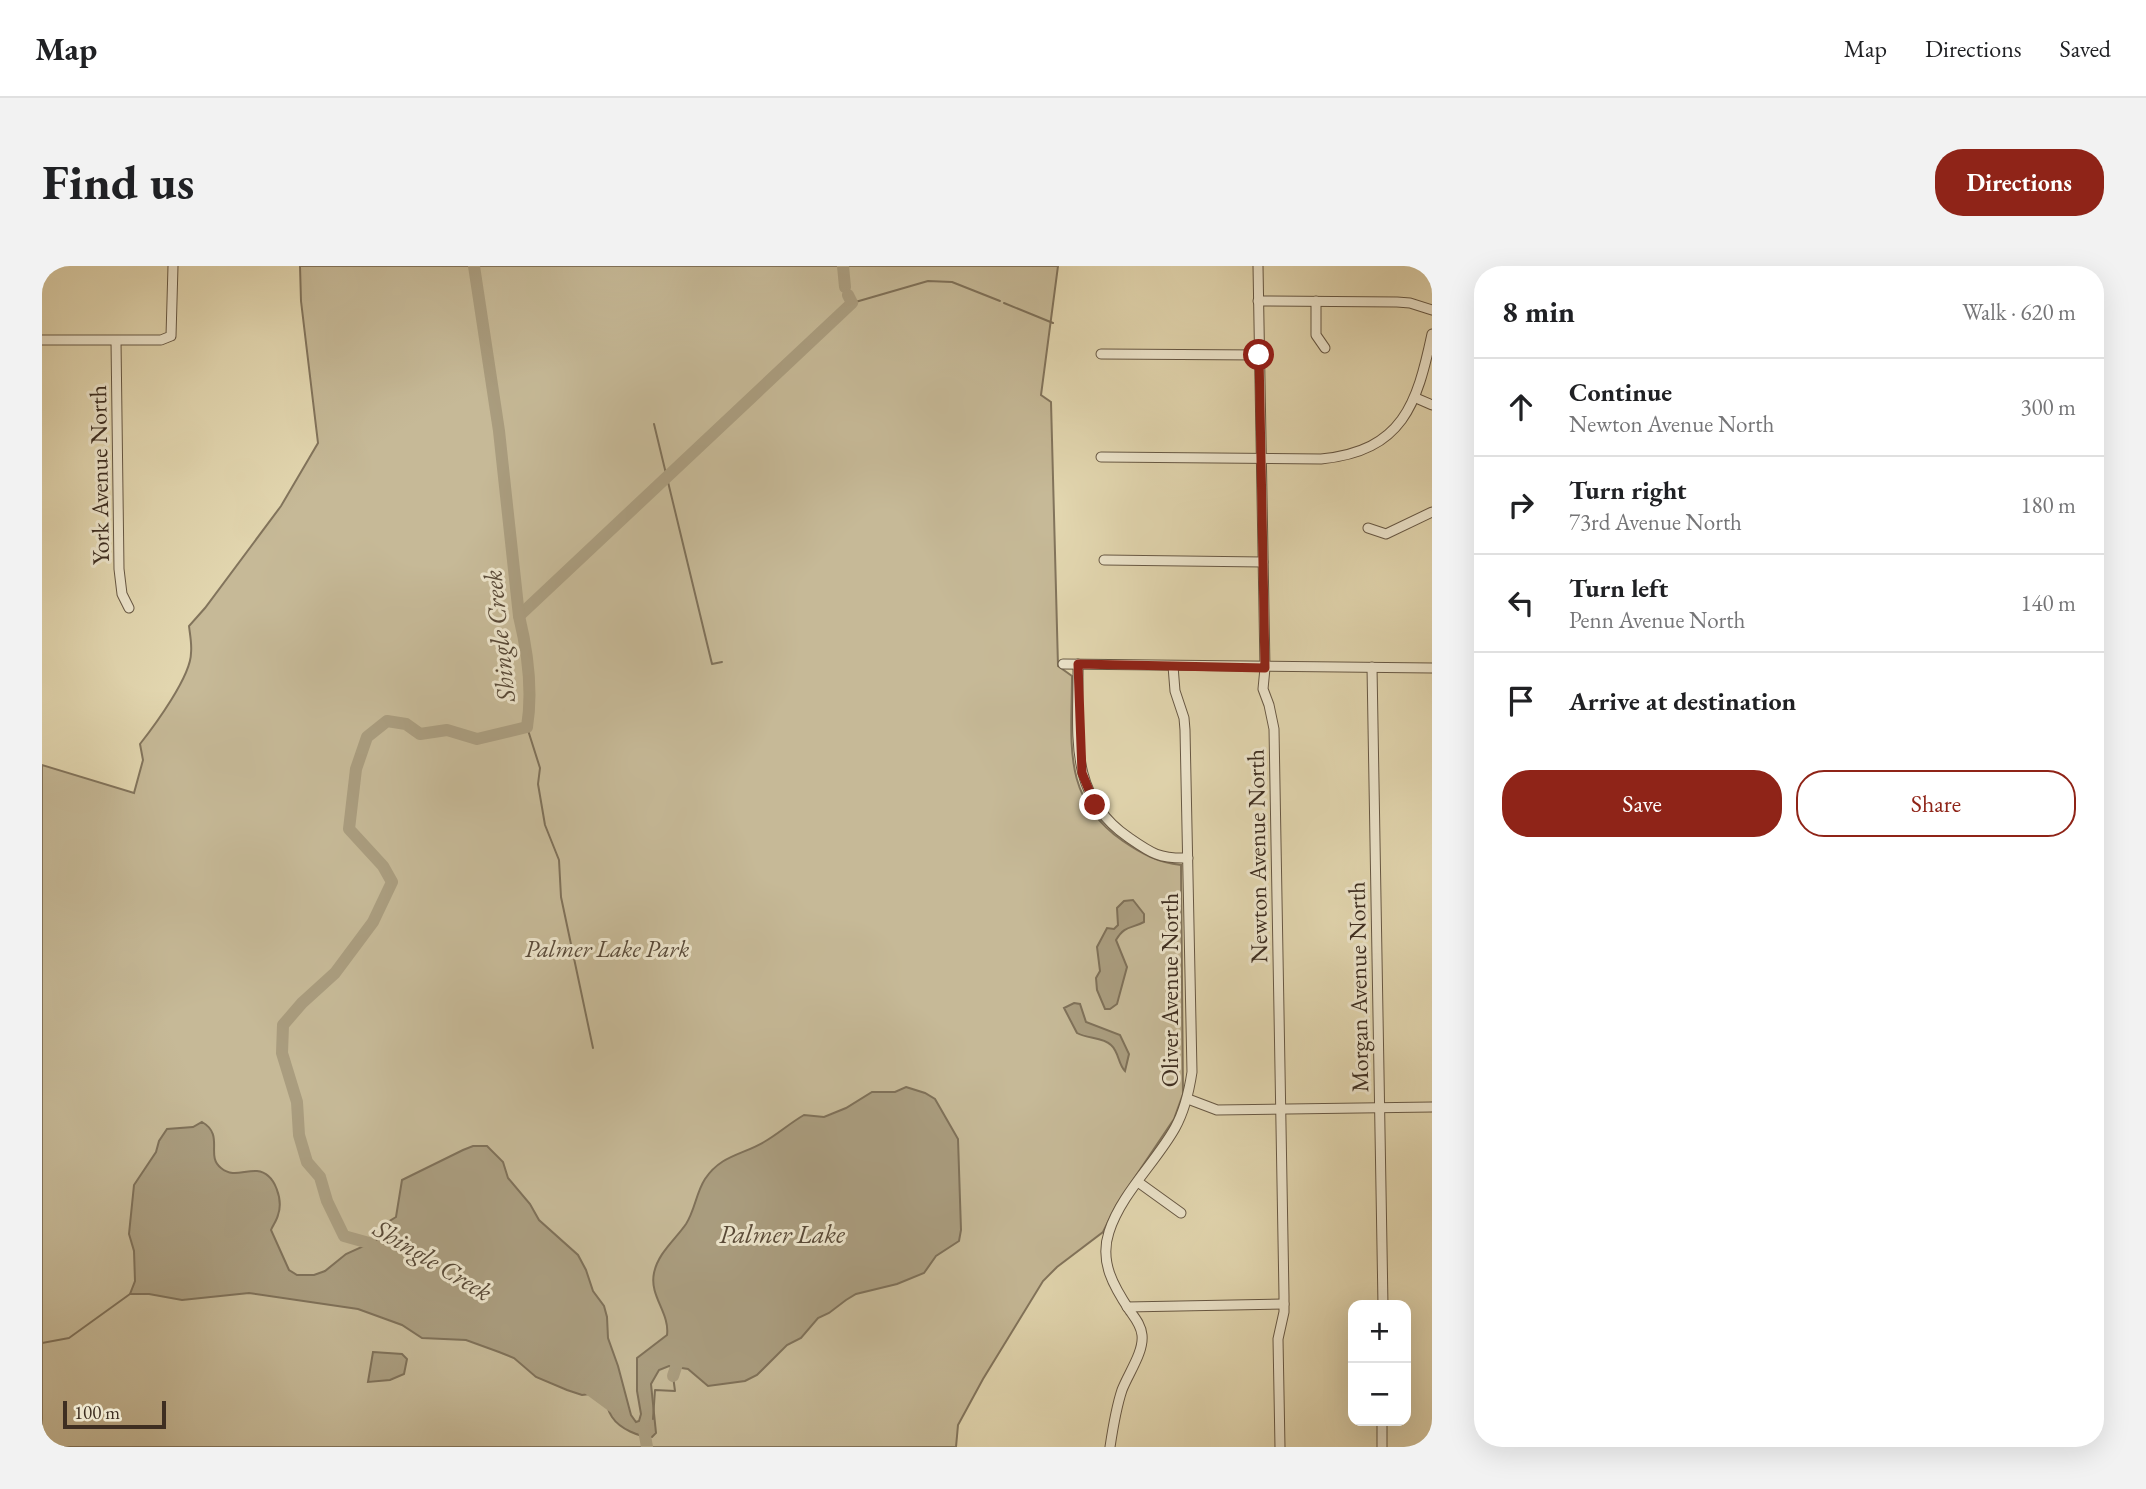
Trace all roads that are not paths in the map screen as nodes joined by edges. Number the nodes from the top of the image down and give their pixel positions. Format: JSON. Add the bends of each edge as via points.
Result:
{"nodes":[{"id":1,"x":173,"y":266,"type":"edge"},
{"id":2,"x":1258,"y":266,"type":"edge"},
{"id":3,"x":1258,"y":301,"type":"junction"},
{"id":4,"x":1316,"y":301,"type":"junction"},
{"id":5,"x":1432,"y":310,"type":"edge"},
{"id":6,"x":1432,"y":334,"type":"edge"},
{"id":7,"x":42,"y":340,"type":"edge"},
{"id":8,"x":116,"y":341,"type":"junction"},
{"id":9,"x":1325,"y":348,"type":"dead end"},
{"id":10,"x":1101,"y":354,"type":"dead end"},
{"id":11,"x":1259,"y":355,"type":"junction"},
{"id":12,"x":1416,"y":398,"type":"junction"},
{"id":13,"x":1432,"y":405,"type":"edge"},
{"id":14,"x":1101,"y":457,"type":"dead end"},
{"id":15,"x":1261,"y":459,"type":"junction"},
{"id":16,"x":1432,"y":512,"type":"edge"},
{"id":17,"x":1368,"y":528,"type":"dead end"},
{"id":18,"x":1104,"y":560,"type":"dead end"},
{"id":19,"x":1263,"y":562,"type":"junction"},
{"id":20,"x":128,"y":608,"type":"dead end"},
{"id":21,"x":1063,"y":664,"type":"dead end"},
{"id":22,"x":1078,"y":664,"type":"junction"},
{"id":23,"x":1173,"y":666,"type":"junction"},
{"id":24,"x":1372,"y":667,"type":"junction"},
{"id":25,"x":1265,"y":668,"type":"junction"},
{"id":26,"x":1432,"y":668,"type":"edge"},
{"id":27,"x":1188,"y":858,"type":"junction"},
{"id":28,"x":1188,"y":1099,"type":"junction"},
{"id":29,"x":1432,"y":1107,"type":"edge"},
{"id":30,"x":1380,"y":1108,"type":"junction"},
{"id":31,"x":1281,"y":1110,"type":"junction"},
{"id":32,"x":1138,"y":1182,"type":"junction"},
{"id":33,"x":1181,"y":1213,"type":"dead end"},
{"id":34,"x":1383,"y":1300,"type":"edge"},
{"id":35,"x":1284,"y":1304,"type":"junction"},
{"id":36,"x":1127,"y":1307,"type":"junction"},
{"id":37,"x":1382,"y":1426,"type":"edge"},
{"id":38,"x":1110,"y":1447,"type":"edge"},
{"id":39,"x":1280,"y":1447,"type":"edge"},
{"id":40,"x":1382,"y":1447,"type":"edge"}],
"edges":[{"from":1,"to":8,"type":"street","via":[[171,337]]},
{"from":2,"to":3,"type":"street","name":"Newton Avenue North"},
{"from":3,"to":4,"type":"street"},
{"from":3,"to":11,"type":"street","name":"Newton Avenue North"},
{"from":4,"to":5,"type":"street","via":[[1410,303]]},
{"from":4,"to":9,"type":"street","via":[[1315,335]]},
{"from":6,"to":12,"type":"street"},
{"from":7,"to":8,"type":"street"},
{"from":8,"to":20,"type":"street","name":"York Avenue North","via":[[119,569]]},
{"from":10,"to":11,"type":"street"},
{"from":11,"to":15,"type":"street","name":"Newton Avenue North"},
{"from":12,"to":13,"type":"street"},
{"from":12,"to":15,"type":"street","via":[[1386,437],[1356,453],[1321,459]]},
{"from":14,"to":15,"type":"street"},
{"from":15,"to":19,"type":"street","name":"Newton Avenue North"},
{"from":16,"to":17,"type":"street","via":[[1386,534]]},
{"from":18,"to":19,"type":"street"},
{"from":19,"to":25,"type":"street","name":"Newton Avenue North"},
{"from":21,"to":22,"type":"street"},
{"from":22,"to":23,"type":"street"},
{"from":22,"to":27,"type":"street","via":[[1082,773],[1095,805],[1119,831],[1153,854]]},
{"from":23,"to":25,"type":"street"},
{"from":23,"to":27,"type":"street","name":"Oliver Avenue North","via":[[1174,691],[1184,718]]},
{"from":24,"to":25,"type":"street"},
{"from":24,"to":26,"type":"street"},
{"from":24,"to":30,"type":"street","name":"Morgan Avenue North"},
{"from":25,"to":31,"type":"street","name":"Newton Avenue North","via":[[1263,689],[1274,729]]},
{"from":27,"to":28,"type":"street","name":"Oliver Avenue North","via":[[1192,1072]]},
{"from":28,"to":31,"type":"street","via":[[1217,1110]]},
{"from":28,"to":32,"type":"street","name":"Oliver Avenue North","via":[[1175,1128]]},
{"from":29,"to":30,"type":"street"},
{"from":30,"to":31,"type":"street"},
{"from":30,"to":34,"type":"street","name":"Morgan Avenue North"},
{"from":31,"to":35,"type":"street","name":"Newton Avenue North"},
{"from":32,"to":33,"type":"street"},
{"from":32,"to":36,"type":"street","name":"Oliver Avenue North","via":[[1113,1222],[1106,1252],[1112,1282]]},
{"from":35,"to":36,"type":"street"},
{"from":35,"to":39,"type":"street","name":"Newton Avenue North","via":[[1278,1339]]},
{"from":36,"to":38,"type":"street","name":"Oliver Avenue North","via":[[1139,1323],[1142,1338],[1122,1391]]},
{"from":37,"to":40,"type":"street"}]}
